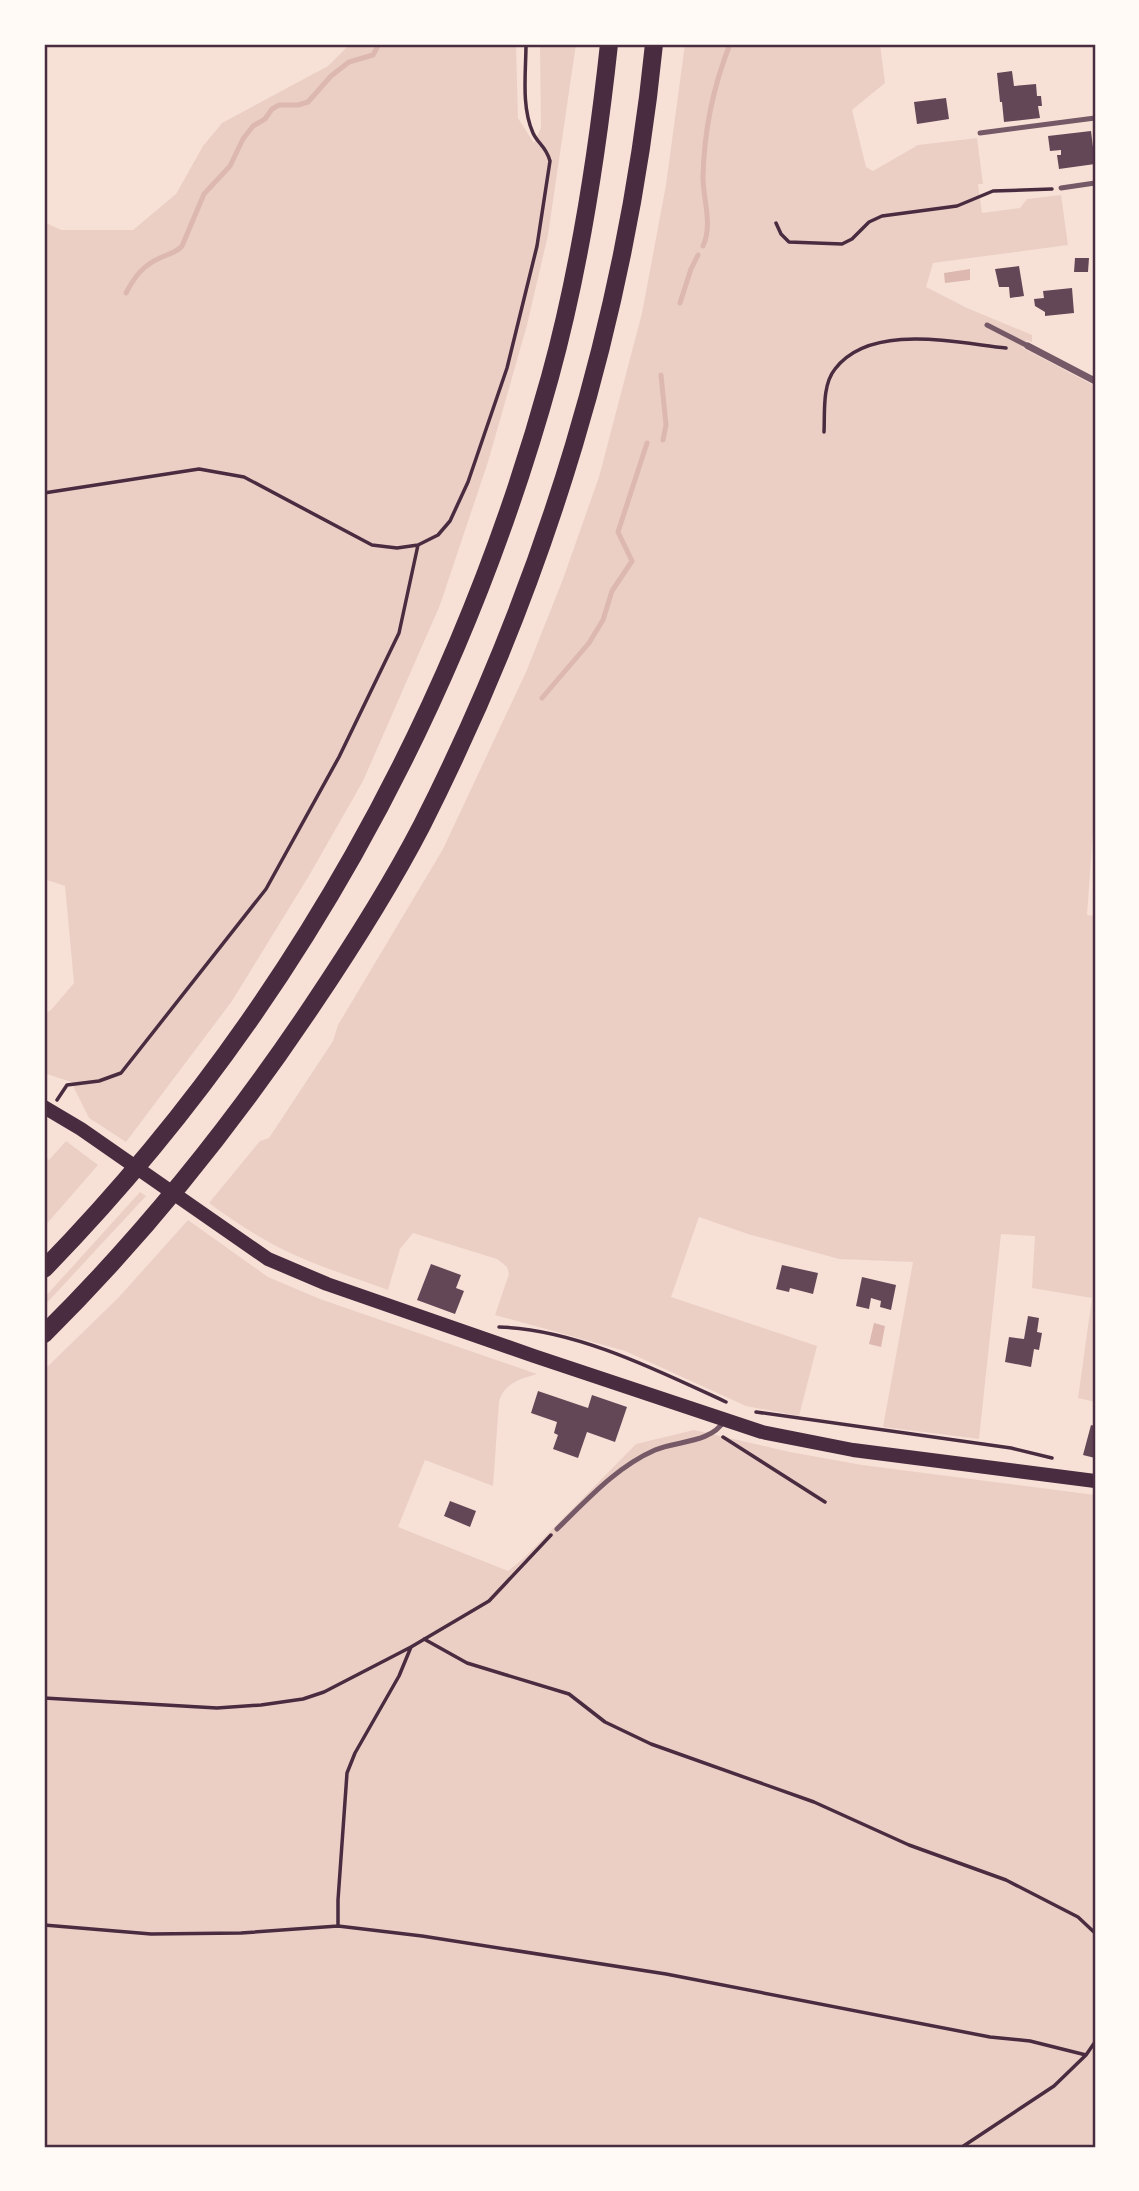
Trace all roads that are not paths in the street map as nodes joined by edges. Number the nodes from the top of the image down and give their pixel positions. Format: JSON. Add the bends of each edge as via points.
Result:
{"nodes":[{"id":1,"x":609,"y":44,"type":"edge"},
{"id":2,"x":654,"y":44,"type":"edge"},
{"id":3,"x":1095,"y":118,"type":"edge"},
{"id":4,"x":980,"y":133,"type":"dead end"},
{"id":5,"x":1095,"y":183,"type":"edge"},
{"id":6,"x":1061,"y":188,"type":"road end"},
{"id":7,"x":987,"y":325,"type":"dead end"},
{"id":8,"x":1028,"y":346,"type":"joint"},
{"id":9,"x":1095,"y":381,"type":"edge"},
{"id":10,"x":47,"y":1109,"type":"edge"},
{"id":11,"x":44,"y":1269,"type":"edge"},
{"id":12,"x":44,"y":1334,"type":"edge"},
{"id":13,"x":724,"y":1420,"type":"junction"},
{"id":14,"x":1095,"y":1481,"type":"edge"},
{"id":15,"x":557,"y":1529,"type":"road end"}],
"edges":[{"from":1,"to":11,"type":"highway","via":[[590,194],[551,374],[478,594],[423,724],[319,916],[241,1035],[157,1143]]},
{"from":2,"to":12,"type":"highway","via":[[626,235],[589,395],[545,536],[482,700],[421,828],[348,953],[287,1042],[177,1190]]},
{"from":3,"to":4,"type":"lane"},
{"from":5,"to":6,"type":"lane"},
{"from":7,"to":8,"type":"lane"},
{"from":8,"to":9,"type":"street"},
{"from":10,"to":13,"type":"main road","via":[[268,1259],[327,1284]]},
{"from":13,"to":14,"type":"main road","via":[[853,1450]]},
{"from":13,"to":15,"type":"lane","via":[[715,1432],[638,1459]]}]}
